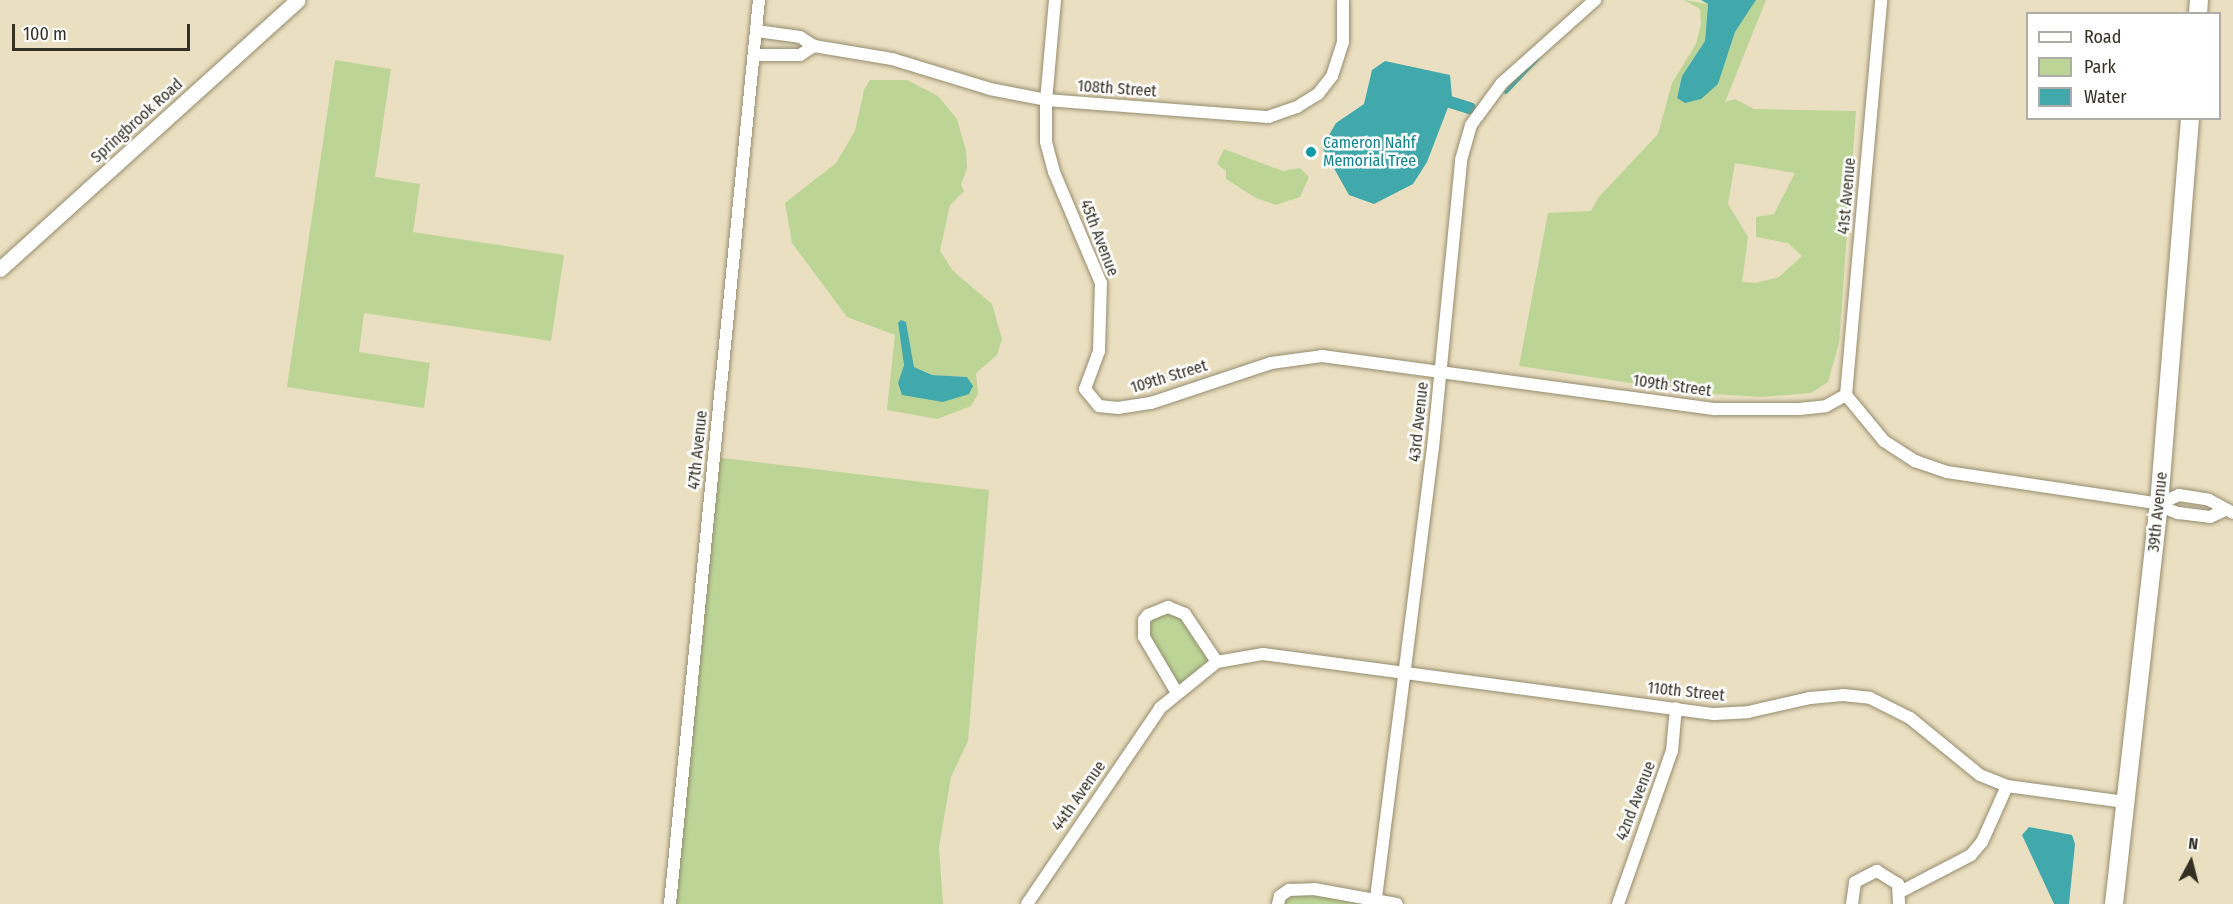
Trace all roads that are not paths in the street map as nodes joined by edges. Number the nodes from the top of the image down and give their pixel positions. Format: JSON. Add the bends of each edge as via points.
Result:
{"nodes":[{"id":1,"x":298,"y":0,"type":"edge"},
{"id":2,"x":759,"y":0,"type":"edge"},
{"id":3,"x":1055,"y":0,"type":"edge"},
{"id":4,"x":1343,"y":0,"type":"edge"},
{"id":5,"x":1595,"y":0,"type":"edge"},
{"id":6,"x":1881,"y":0,"type":"edge"},
{"id":7,"x":757,"y":32,"type":"junction"},
{"id":8,"x":814,"y":46,"type":"junction"},
{"id":9,"x":754,"y":55,"type":"junction"},
{"id":10,"x":1046,"y":100,"type":"junction"},
{"id":11,"x":2190,"y":120,"type":"edge"},
{"id":12,"x":0,"y":269,"type":"edge"},
{"id":13,"x":1441,"y":369,"type":"junction"},
{"id":14,"x":1085,"y":389,"type":"joint"},
{"id":15,"x":1846,"y":395,"type":"junction"},
{"id":16,"x":2159,"y":504,"type":"junction"},
{"id":17,"x":2229,"y":511,"type":"edge"},
{"id":18,"x":1217,"y":662,"type":"junction"},
{"id":19,"x":1407,"y":672,"type":"junction"},
{"id":20,"x":1177,"y":693,"type":"junction"},
{"id":21,"x":1160,"y":708,"type":"joint"},
{"id":22,"x":1676,"y":708,"type":"junction"},
{"id":23,"x":2007,"y":786,"type":"junction"},
{"id":24,"x":2125,"y":802,"type":"junction"},
{"id":25,"x":1376,"y":898,"type":"junction"},
{"id":26,"x":1900,"y":898,"type":"edge"},
{"id":27,"x":669,"y":904,"type":"edge"},
{"id":28,"x":1027,"y":904,"type":"edge"},
{"id":29,"x":1278,"y":904,"type":"edge"},
{"id":30,"x":1397,"y":904,"type":"edge"},
{"id":31,"x":1618,"y":904,"type":"edge"},
{"id":32,"x":1852,"y":904,"type":"edge"},
{"id":33,"x":2114,"y":904,"type":"edge"}],
"edges":[{"from":1,"to":12,"type":"street","name":"Springbrook Road"},
{"from":2,"to":7,"type":"street","name":"47th Avenue"},
{"from":3,"to":10,"type":"street","name":"45th Avenue"},
{"from":4,"to":10,"type":"street","name":"108th Street","via":[[1343,42],[1332,76],[1318,94],[1297,107],[1268,117]]},
{"from":5,"to":13,"type":"street","name":"43rd Avenue","via":[[1502,83],[1471,125],[1461,160]]},
{"from":6,"to":15,"type":"street","name":"41st Avenue"},
{"from":7,"to":8,"type":"street","name":"108th Street","via":[[801,37]]},
{"from":7,"to":9,"type":"street","name":"47th Avenue"},
{"from":8,"to":9,"type":"street","name":"108th Street","via":[[800,55]]},
{"from":8,"to":10,"type":"street","name":"108th Street","via":[[892,59],[990,90]]},
{"from":9,"to":27,"type":"street","name":"47th Avenue"},
{"from":10,"to":14,"type":"street","name":"45th Avenue","via":[[1046,142],[1054,172],[1101,283],[1099,351]]},
{"from":11,"to":16,"type":"main road","name":"39th Avenue"},
{"from":13,"to":14,"type":"street","name":"109th Street","via":[[1322,356],[1271,363],[1150,403],[1118,408],[1099,406]]},
{"from":13,"to":15,"type":"street","name":"109th Street","via":[[1729,410],[1799,410],[1826,406]]},
{"from":13,"to":19,"type":"street","name":"43rd Avenue"},
{"from":15,"to":16,"type":"street","via":[[1884,441],[1915,461],[1947,472]]},
{"from":16,"to":17,"type":"street","via":[[2178,513],[2210,517]]},
{"from":16,"to":17,"type":"street","via":[[2178,495],[2209,500]]},
{"from":16,"to":24,"type":"main road","name":"39th Avenue"},
{"from":18,"to":19,"type":"street","name":"110th Street","via":[[1263,654]]},
{"from":18,"to":20,"type":"street","name":"110th Street"},
{"from":18,"to":20,"type":"street","via":[[1185,614],[1168,607],[1148,615],[1144,620],[1144,637]]},
{"from":19,"to":22,"type":"street","name":"110th Street"},
{"from":19,"to":25,"type":"street","name":"43rd Avenue"},
{"from":20,"to":21,"type":"street","name":"110th Street"},
{"from":21,"to":28,"type":"street","name":"44th Avenue"},
{"from":22,"to":23,"type":"street","name":"110th Street","via":[[1714,714],[1748,712],[1810,698],[1870,698],[1910,718],[1980,775]]},
{"from":22,"to":31,"type":"street","name":"42nd Avenue","via":[[1672,751]]},
{"from":23,"to":24,"type":"street","name":"110th Street"},
{"from":23,"to":26,"type":"street","via":[[1986,834],[1971,855]]},
{"from":24,"to":33,"type":"main road","name":"39th Avenue"},
{"from":25,"to":29,"type":"street","via":[[1314,889],[1289,890],[1280,896]]},
{"from":25,"to":30,"type":"street"},
{"from":26,"to":32,"type":"street","via":[[1892,878],[1868,872],[1855,882]]}]}
